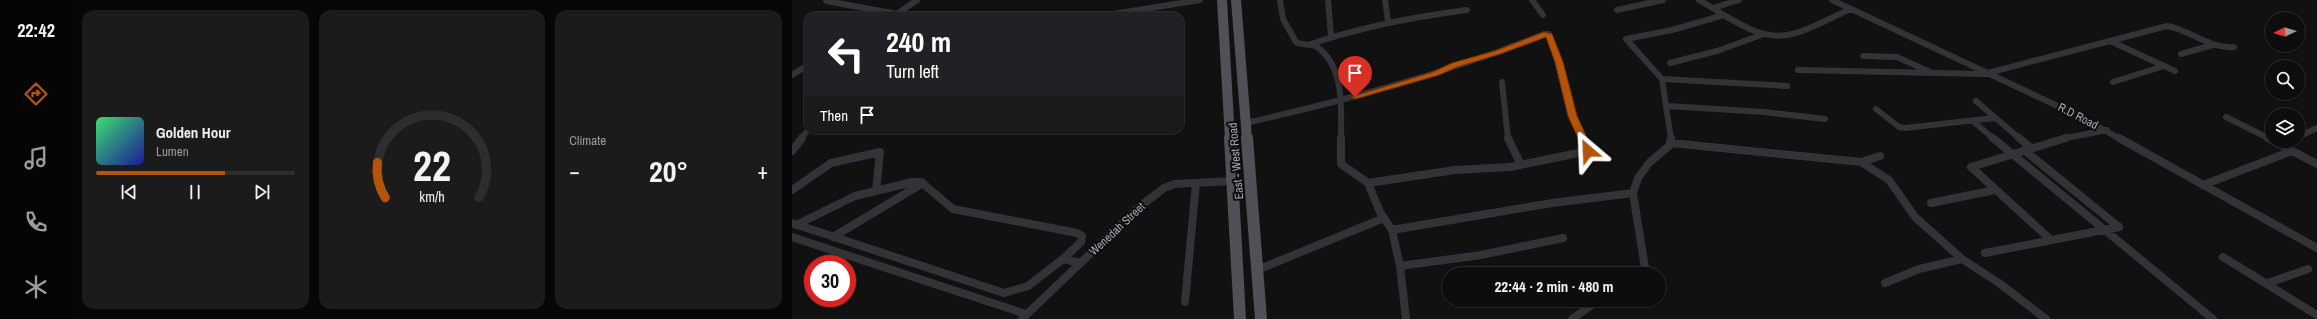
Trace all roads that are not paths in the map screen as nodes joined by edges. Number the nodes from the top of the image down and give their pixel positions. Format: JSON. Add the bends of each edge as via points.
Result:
{"nodes":[{"id":1,"x":917,"y":0,"type":"edge"},
{"id":2,"x":1200,"y":0,"type":"edge"},
{"id":3,"x":1222,"y":0,"type":"edge"},
{"id":4,"x":1236,"y":0,"type":"edge"},
{"id":5,"x":1280,"y":0,"type":"edge"},
{"id":6,"x":1328,"y":0,"type":"edge"},
{"id":7,"x":1385,"y":0,"type":"edge"},
{"id":8,"x":1532,"y":0,"type":"edge"},
{"id":9,"x":1662,"y":0,"type":"edge"},
{"id":10,"x":1699,"y":0,"type":"edge"},
{"id":11,"x":1739,"y":0,"type":"edge"},
{"id":12,"x":1832,"y":0,"type":"edge"},
{"id":13,"x":826,"y":1,"type":"dead end"},
{"id":14,"x":1713,"y":8,"type":"junction"},
{"id":15,"x":1851,"y":9,"type":"junction"},
{"id":16,"x":1467,"y":10,"type":"dead end"},
{"id":17,"x":1617,"y":10,"type":"dead end"},
{"id":18,"x":881,"y":12,"type":"edge"},
{"id":19,"x":900,"y":12,"type":"edge"},
{"id":20,"x":1126,"y":12,"type":"edge"},
{"id":21,"x":1543,"y":15,"type":"dead end"},
{"id":22,"x":1724,"y":15,"type":"junction"},
{"id":23,"x":1388,"y":21,"type":"junction"},
{"id":24,"x":1764,"y":34,"type":"junction"},
{"id":25,"x":1331,"y":36,"type":"junction"},
{"id":26,"x":2110,"y":40,"type":"junction"},
{"id":27,"x":1308,"y":45,"type":"junction"},
{"id":28,"x":2213,"y":45,"type":"junction"},
{"id":29,"x":2234,"y":47,"type":"dead end"},
{"id":30,"x":2181,"y":54,"type":"dead end"},
{"id":31,"x":1863,"y":56,"type":"dead end"},
{"id":32,"x":1241,"y":61,"type":"junction"},
{"id":33,"x":1670,"y":63,"type":"dead end"},
{"id":34,"x":1226,"y":64,"type":"junction"},
{"id":35,"x":2164,"y":66,"type":"junction"},
{"id":36,"x":804,"y":68,"type":"edge"},
{"id":37,"x":1798,"y":70,"type":"dead end"},
{"id":38,"x":2175,"y":71,"type":"dead end"},
{"id":39,"x":1932,"y":73,"type":"junction"},
{"id":40,"x":1990,"y":73,"type":"junction"},
{"id":41,"x":792,"y":75,"type":"edge"},
{"id":42,"x":1662,"y":79,"type":"junction"},
{"id":43,"x":1502,"y":82,"type":"dead end"},
{"id":44,"x":2113,"y":82,"type":"dead end"},
{"id":45,"x":1787,"y":86,"type":"dead end"},
{"id":46,"x":1341,"y":101,"type":"junction"},
{"id":47,"x":1976,"y":101,"type":"dead end"},
{"id":48,"x":1668,"y":106,"type":"junction"},
{"id":49,"x":1876,"y":109,"type":"dead end"},
{"id":50,"x":2226,"y":117,"type":"dead end"},
{"id":51,"x":1994,"y":118,"type":"junction"},
{"id":52,"x":1825,"y":119,"type":"dead end"},
{"id":53,"x":1246,"y":123,"type":"junction"},
{"id":54,"x":1974,"y":123,"type":"dead end"},
{"id":55,"x":2317,"y":128,"type":"edge"},
{"id":56,"x":2106,"y":130,"type":"junction"},
{"id":57,"x":805,"y":134,"type":"edge"},
{"id":58,"x":2305,"y":134,"type":"edge"},
{"id":59,"x":2265,"y":137,"type":"edge"},
{"id":60,"x":1671,"y":143,"type":"junction"},
{"id":61,"x":2027,"y":148,"type":"junction"},
{"id":62,"x":2286,"y":148,"type":"edge"},
{"id":63,"x":792,"y":151,"type":"edge"},
{"id":64,"x":2292,"y":151,"type":"junction"},
{"id":65,"x":1880,"y":156,"type":"dead end"},
{"id":66,"x":1861,"y":162,"type":"junction"},
{"id":67,"x":2317,"y":164,"type":"edge"},
{"id":68,"x":1521,"y":165,"type":"junction"},
{"id":69,"x":1232,"y":181,"type":"junction"},
{"id":70,"x":923,"y":183,"type":"junction"},
{"id":71,"x":1196,"y":183,"type":"junction"},
{"id":72,"x":1368,"y":183,"type":"junction"},
{"id":73,"x":2203,"y":184,"type":"junction"},
{"id":74,"x":792,"y":190,"type":"edge"},
{"id":75,"x":1995,"y":190,"type":"junction"},
{"id":76,"x":876,"y":191,"type":"junction"},
{"id":77,"x":1633,"y":193,"type":"junction"},
{"id":78,"x":1931,"y":203,"type":"dead end"},
{"id":79,"x":1384,"y":218,"type":"junction"},
{"id":80,"x":794,"y":224,"type":"edge"},
{"id":81,"x":1392,"y":230,"type":"junction"},
{"id":82,"x":792,"y":237,"type":"edge"},
{"id":83,"x":834,"y":237,"type":"junction"},
{"id":84,"x":1563,"y":238,"type":"dead end"},
{"id":85,"x":2051,"y":240,"type":"junction"},
{"id":86,"x":2317,"y":248,"type":"edge"},
{"id":87,"x":1985,"y":254,"type":"dead end"},
{"id":88,"x":2223,"y":257,"type":"dead end"},
{"id":89,"x":1063,"y":259,"type":"junction"},
{"id":90,"x":1962,"y":259,"type":"junction"},
{"id":91,"x":1081,"y":263,"type":"junction"},
{"id":92,"x":1400,"y":266,"type":"junction"},
{"id":93,"x":1645,"y":267,"type":"edge"},
{"id":94,"x":2308,"y":269,"type":"dead end"},
{"id":95,"x":1257,"y":270,"type":"junction"},
{"id":96,"x":1885,"y":283,"type":"dead end"},
{"id":97,"x":2268,"y":283,"type":"junction"},
{"id":98,"x":1185,"y":302,"type":"dead end"},
{"id":99,"x":1589,"y":307,"type":"edge"},
{"id":100,"x":2317,"y":315,"type":"edge"},
{"id":101,"x":1024,"y":316,"type":"edge"},
{"id":102,"x":1240,"y":319,"type":"edge"},
{"id":103,"x":1261,"y":319,"type":"edge"},
{"id":104,"x":1406,"y":319,"type":"edge"},
{"id":105,"x":1572,"y":319,"type":"edge"},
{"id":106,"x":2046,"y":319,"type":"edge"},
{"id":107,"x":2212,"y":319,"type":"edge"}],
"edges":[{"from":1,"to":19,"type":"street"},
{"from":2,"to":20,"type":"street"},
{"from":3,"to":34,"type":"main road","name":"East - West Road"},
{"from":4,"to":32,"type":"main road","name":"East - West Road"},
{"from":5,"to":27,"type":"street","via":[[1283,19],[1292,36],[1297,43]]},
{"from":6,"to":25,"type":"street"},
{"from":7,"to":23,"type":"street"},
{"from":8,"to":21,"type":"street"},
{"from":9,"to":17,"type":"street"},
{"from":10,"to":14,"type":"street"},
{"from":11,"to":14,"type":"street"},
{"from":12,"to":15,"type":"street","name":"R.D Road"},
{"from":13,"to":18,"type":"street"},
{"from":14,"to":22,"type":"street"},
{"from":15,"to":24,"type":"street","via":[[1796,33],[1779,36]]},
{"from":15,"to":40,"type":"street","name":"R.D Road"},
{"from":16,"to":23,"type":"street"},
{"from":22,"to":24,"type":"street"},
{"from":22,"to":42,"type":"street","via":[[1672,30],[1627,38]]},
{"from":23,"to":25,"type":"street"},
{"from":24,"to":33,"type":"street","via":[[1717,51]]},
{"from":25,"to":27,"type":"street"},
{"from":26,"to":28,"type":"street","via":[[2167,26],[2183,30]]},
{"from":26,"to":35,"type":"street"},
{"from":26,"to":40,"type":"street"},
{"from":27,"to":46,"type":"street","via":[[1316,46],[1334,67]]},
{"from":28,"to":29,"type":"street","via":[[2222,49]]},
{"from":28,"to":30,"type":"street"},
{"from":31,"to":39,"type":"street","via":[[1897,56]]},
{"from":32,"to":34,"type":"main road"},
{"from":32,"to":53,"type":"main road","name":"East - West Road"},
{"from":34,"to":69,"type":"main road","name":"East - West Road"},
{"from":35,"to":38,"type":"street"},
{"from":35,"to":44,"type":"street"},
{"from":36,"to":41,"type":"street"},
{"from":37,"to":39,"type":"street"},
{"from":39,"to":40,"type":"street"},
{"from":40,"to":56,"type":"street","name":"R.D Road"},
{"from":42,"to":45,"type":"street"},
{"from":42,"to":48,"type":"street"},
{"from":43,"to":68,"type":"street","via":[[1507,136]]},
{"from":46,"to":53,"type":"street"},
{"from":46,"to":68,"type":"street","via":[[1436,74],[1454,65],[1497,53],[1548,34],[1559,62],[1572,116],[1588,151]]},
{"from":46,"to":72,"type":"street","via":[[1341,164]]},
{"from":47,"to":51,"type":"street"},
{"from":48,"to":52,"type":"street"},
{"from":48,"to":60,"type":"street"},
{"from":49,"to":51,"type":"street","via":[[1899,127],[1905,128]]},
{"from":50,"to":59,"type":"street"},
{"from":51,"to":61,"type":"street"},
{"from":53,"to":95,"type":"main road","name":"East - West Road"},
{"from":54,"to":107,"type":"street"},
{"from":55,"to":58,"type":"street"},
{"from":56,"to":61,"type":"street"},
{"from":56,"to":73,"type":"street","name":"R.D Road"},
{"from":57,"to":63,"type":"street"},
{"from":60,"to":66,"type":"street"},
{"from":60,"to":77,"type":"street","via":[[1646,166],[1638,178]]},
{"from":61,"to":75,"type":"street","via":[[1971,167]]},
{"from":61,"to":85,"type":"street","via":[[2119,227]]},
{"from":62,"to":64,"type":"street"},
{"from":64,"to":67,"type":"street"},
{"from":64,"to":73,"type":"street"},
{"from":65,"to":66,"type":"street"},
{"from":66,"to":90,"type":"street","via":[[1889,180],[1915,217]]},
{"from":68,"to":72,"type":"street","via":[[1492,170],[1455,170]]},
{"from":69,"to":71,"type":"street","name":"Wenedah Street"},
{"from":69,"to":102,"type":"main road","name":"East - West Road"},
{"from":70,"to":76,"type":"street","via":[[912,182]]},
{"from":70,"to":83,"type":"street"},
{"from":70,"to":89,"type":"street","via":[[953,209],[1082,236],[1081,242]]},
{"from":71,"to":91,"type":"street","name":"Wenedah Street","via":[[1175,184],[1164,188],[1138,208]]},
{"from":71,"to":98,"type":"street"},
{"from":72,"to":79,"type":"street"},
{"from":73,"to":86,"type":"street","name":"R.D Road"},
{"from":74,"to":76,"type":"street","via":[[831,163],[880,152]]},
{"from":75,"to":78,"type":"street"},
{"from":75,"to":85,"type":"street"},
{"from":76,"to":80,"type":"street","via":[[855,196]]},
{"from":77,"to":81,"type":"street","via":[[1552,203]]},
{"from":77,"to":93,"type":"street"},
{"from":79,"to":81,"type":"street"},
{"from":79,"to":95,"type":"street"},
{"from":80,"to":83,"type":"street"},
{"from":81,"to":92,"type":"street"},
{"from":82,"to":101,"type":"street"},
{"from":83,"to":89,"type":"street","via":[[1004,293],[1019,291],[1029,286]]},
{"from":84,"to":92,"type":"street","via":[[1481,255]]},
{"from":85,"to":87,"type":"street"},
{"from":88,"to":97,"type":"street"},
{"from":89,"to":91,"type":"street"},
{"from":90,"to":96,"type":"street","via":[[1919,269]]},
{"from":90,"to":106,"type":"street"},
{"from":91,"to":101,"type":"street","name":"Wenedah Street"},
{"from":92,"to":104,"type":"street"},
{"from":94,"to":97,"type":"street"},
{"from":95,"to":103,"type":"main road","name":"East - West Road"},
{"from":97,"to":100,"type":"street"},
{"from":99,"to":105,"type":"street"}]}
